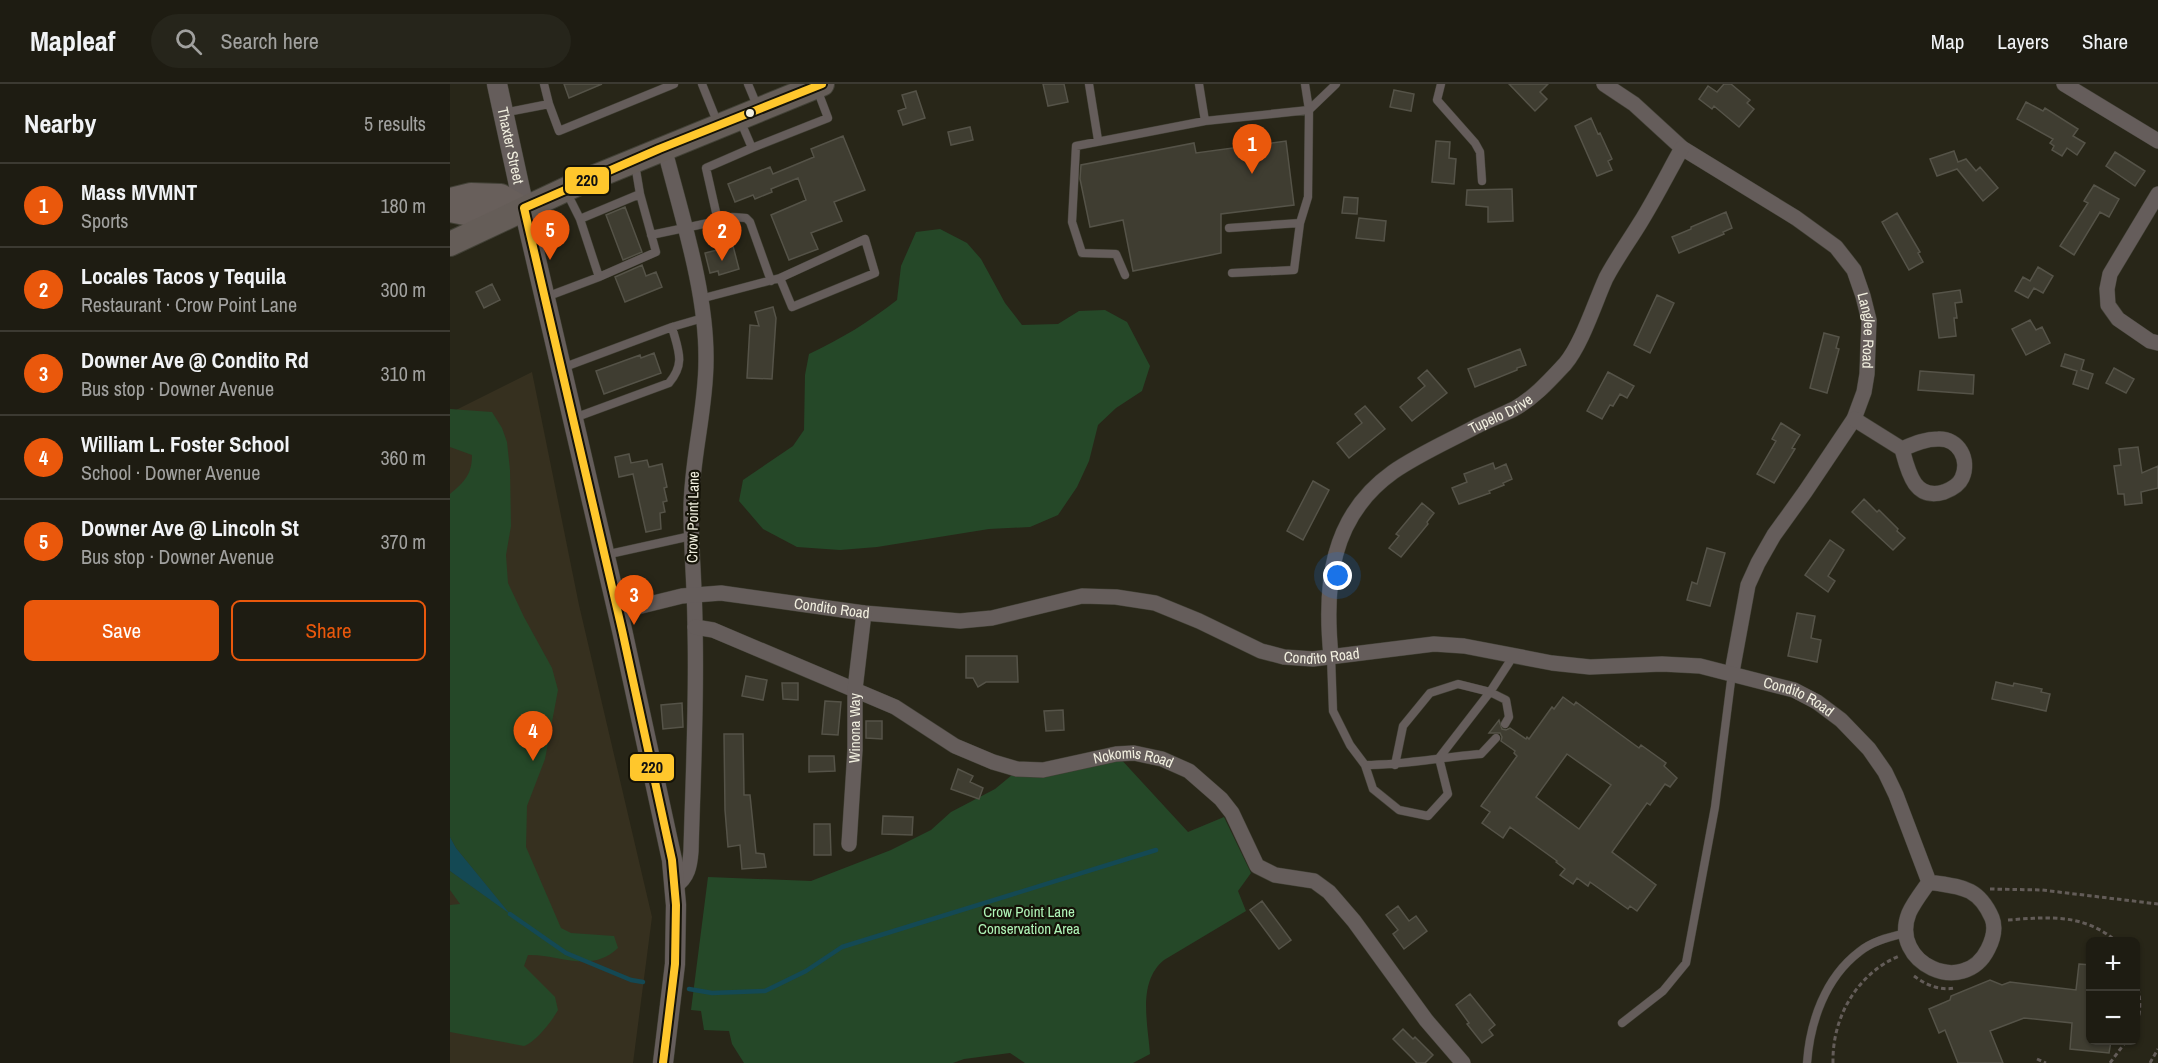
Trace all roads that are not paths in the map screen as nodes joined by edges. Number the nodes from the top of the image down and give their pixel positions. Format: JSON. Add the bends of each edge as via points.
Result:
{"nodes":[{"id":1,"x":497,"y":84,"type":"edge"},
{"id":2,"x":544,"y":84,"type":"edge"},
{"id":3,"x":674,"y":84,"type":"edge"},
{"id":4,"x":702,"y":84,"type":"edge"},
{"id":5,"x":748,"y":84,"type":"edge"},
{"id":6,"x":1089,"y":84,"type":"edge"},
{"id":7,"x":1199,"y":84,"type":"edge"},
{"id":8,"x":1305,"y":84,"type":"edge"},
{"id":9,"x":1336,"y":84,"type":"edge"},
{"id":10,"x":1441,"y":84,"type":"edge"},
{"id":11,"x":1604,"y":84,"type":"edge"},
{"id":12,"x":2064,"y":84,"type":"edge"},
{"id":13,"x":819,"y":85,"type":"edge"},
{"id":14,"x":549,"y":104,"type":"junction"},
{"id":15,"x":1309,"y":110,"type":"junction"},
{"id":16,"x":503,"y":113,"type":"junction"},
{"id":17,"x":738,"y":118,"type":"junction"},
{"id":18,"x":1205,"y":121,"type":"junction"},
{"id":19,"x":1098,"y":141,"type":"junction"},
{"id":20,"x":2158,"y":141,"type":"edge"},
{"id":21,"x":664,"y":147,"type":"junction"},
{"id":22,"x":752,"y":148,"type":"junction"},
{"id":23,"x":1682,"y":148,"type":"junction"},
{"id":24,"x":634,"y":160,"type":"junction"},
{"id":25,"x":1482,"y":182,"type":"dead end"},
{"id":26,"x":565,"y":189,"type":"junction"},
{"id":27,"x":640,"y":194,"type":"junction"},
{"id":28,"x":2158,"y":194,"type":"edge"},
{"id":29,"x":450,"y":199,"type":"edge"},
{"id":30,"x":524,"y":208,"type":"junction"},
{"id":31,"x":450,"y":211,"type":"edge"},
{"id":32,"x":580,"y":219,"type":"junction"},
{"id":33,"x":718,"y":221,"type":"junction"},
{"id":34,"x":1300,"y":222,"type":"junction"},
{"id":35,"x":685,"y":227,"type":"junction"},
{"id":36,"x":1229,"y":228,"type":"dead end"},
{"id":37,"x":651,"y":235,"type":"junction"},
{"id":38,"x":450,"y":244,"type":"edge"},
{"id":39,"x":1232,"y":273,"type":"dead end"},
{"id":40,"x":1125,"y":275,"type":"dead end"},
{"id":41,"x":599,"y":277,"type":"junction"},
{"id":42,"x":780,"y":278,"type":"junction"},
{"id":43,"x":771,"y":281,"type":"junction"},
{"id":44,"x":545,"y":298,"type":"junction"},
{"id":45,"x":700,"y":299,"type":"junction"},
{"id":46,"x":704,"y":318,"type":"junction"},
{"id":47,"x":672,"y":327,"type":"junction"},
{"id":48,"x":2158,"y":343,"type":"edge"},
{"id":49,"x":562,"y":368,"type":"junction"},
{"id":50,"x":573,"y":419,"type":"junction"},
{"id":51,"x":1854,"y":419,"type":"junction"},
{"id":52,"x":1902,"y":449,"type":"dead end"},
{"id":53,"x":691,"y":536,"type":"junction"},
{"id":54,"x":605,"y":555,"type":"junction"},
{"id":55,"x":694,"y":595,"type":"junction"},
{"id":56,"x":617,"y":612,"type":"junction"},
{"id":57,"x":864,"y":613,"type":"junction"},
{"id":58,"x":695,"y":627,"type":"junction"},
{"id":59,"x":1514,"y":655,"type":"junction"},
{"id":60,"x":1331,"y":656,"type":"junction"},
{"id":61,"x":1732,"y":672,"type":"junction"},
{"id":62,"x":855,"y":689,"type":"junction"},
{"id":63,"x":1490,"y":692,"type":"junction"},
{"id":64,"x":1505,"y":724,"type":"dead end"},
{"id":65,"x":1496,"y":738,"type":"dead end"},
{"id":66,"x":1439,"y":758,"type":"junction"},
{"id":67,"x":1365,"y":765,"type":"junction"},
{"id":68,"x":1395,"y":765,"type":"junction"},
{"id":69,"x":849,"y":844,"type":"dead end"},
{"id":70,"x":1929,"y":882,"type":"junction"},
{"id":71,"x":675,"y":886,"type":"junction"},
{"id":72,"x":1906,"y":933,"type":"junction"},
{"id":73,"x":1622,"y":1023,"type":"dead end"},
{"id":74,"x":663,"y":1063,"type":"edge"},
{"id":75,"x":1463,"y":1063,"type":"edge"},
{"id":76,"x":1807,"y":1063,"type":"edge"}],
"edges":[{"from":1,"to":16,"type":"street","name":"Thaxter Street"},
{"from":2,"to":14,"type":"lane"},
{"from":3,"to":14,"type":"lane","via":[[559,131]]},
{"from":4,"to":17,"type":"lane"},
{"from":5,"to":17,"type":"lane"},
{"from":6,"to":19,"type":"lane"},
{"from":7,"to":18,"type":"lane"},
{"from":8,"to":15,"type":"lane"},
{"from":9,"to":15,"type":"lane"},
{"from":10,"to":25,"type":"lane","via":[[1437,100],[1480,152]]},
{"from":11,"to":23,"type":"street","name":"Langlee Road","via":[[1634,104]]},
{"from":12,"to":20,"type":"street"},
{"from":13,"to":17,"type":"main road"},
{"from":13,"to":22,"type":"lane","via":[[828,118]]},
{"from":14,"to":16,"type":"lane"},
{"from":15,"to":18,"type":"lane"},
{"from":15,"to":34,"type":"lane","via":[[1308,197]]},
{"from":16,"to":30,"type":"street","name":"Thaxter Street"},
{"from":17,"to":21,"type":"main road"},
{"from":17,"to":22,"type":"lane"},
{"from":18,"to":19,"type":"lane"},
{"from":19,"to":40,"type":"lane","via":[[1076,146],[1072,222],[1082,253],[1116,254]]},
{"from":21,"to":24,"type":"main road"},
{"from":21,"to":35,"type":"street","name":"Crow Point Lane"},
{"from":22,"to":33,"type":"lane","via":[[706,168]]},
{"from":23,"to":51,"type":"street","name":"Langlee Road","via":[[1796,218],[1836,247],[1854,270],[1869,320],[1864,392]]},
{"from":23,"to":60,"type":"street","name":"Tupelo Drive","via":[[1607,277],[1568,361],[1539,392],[1516,408],[1392,473],[1350,517],[1330,574],[1327,619]]},
{"from":24,"to":26,"type":"main road"},
{"from":24,"to":27,"type":"lane"},
{"from":26,"to":30,"type":"main road"},
{"from":26,"to":32,"type":"lane"},
{"from":27,"to":32,"type":"lane"},
{"from":27,"to":37,"type":"lane"},
{"from":28,"to":48,"type":"street","via":[[2109,278],[2107,290],[2108,305],[2118,319]]},
{"from":29,"to":30,"type":"main road","via":[[471,194],[501,195]]},
{"from":30,"to":31,"type":"main road","via":[[475,216]]},
{"from":30,"to":38,"type":"main road"},
{"from":30,"to":44,"type":"street","name":"Thaxter Street"},
{"from":32,"to":41,"type":"lane"},
{"from":33,"to":35,"type":"lane"},
{"from":33,"to":43,"type":"lane","via":[[732,217],[750,222]]},
{"from":34,"to":36,"type":"lane"},
{"from":34,"to":39,"type":"lane","via":[[1294,270]]},
{"from":35,"to":37,"type":"lane"},
{"from":35,"to":45,"type":"street","name":"Crow Point Lane"},
{"from":37,"to":41,"type":"lane","via":[[656,252]]},
{"from":41,"to":44,"type":"lane"},
{"from":42,"to":42,"type":"lane","via":[[865,238],[875,273],[792,307]]},
{"from":42,"to":43,"type":"lane"},
{"from":43,"to":45,"type":"lane"},
{"from":44,"to":49,"type":"street","name":"Thaxter Street"},
{"from":45,"to":46,"type":"street","name":"Crow Point Lane"},
{"from":46,"to":47,"type":"lane"},
{"from":46,"to":53,"type":"street","name":"Crow Point Lane","via":[[706,363],[692,479]]},
{"from":47,"to":49,"type":"lane"},
{"from":47,"to":50,"type":"lane","via":[[680,359],[678,373],[669,383]]},
{"from":49,"to":50,"type":"street","name":"Thaxter Street"},
{"from":50,"to":54,"type":"street","name":"Thaxter Street"},
{"from":51,"to":52,"type":"street"},
{"from":51,"to":61,"type":"street","name":"Langlee Road","via":[[1758,562],[1746,593]]},
{"from":53,"to":54,"type":"lane"},
{"from":53,"to":55,"type":"street","name":"Crow Point Lane"},
{"from":54,"to":56,"type":"street","name":"Thaxter Street"},
{"from":55,"to":56,"type":"street","name":"Condito Road"},
{"from":55,"to":57,"type":"street","name":"Condito Road","via":[[744,595]]},
{"from":55,"to":58,"type":"street","name":"Crow Point Lane"},
{"from":56,"to":71,"type":"street","name":"Thaxter Street","via":[[665,824]]},
{"from":57,"to":60,"type":"street","name":"Condito Road","via":[[960,621],[992,618],[1082,596],[1116,597],[1155,603],[1261,651],[1284,657]]},
{"from":57,"to":62,"type":"street","name":"Winona Way"},
{"from":58,"to":62,"type":"street","name":"Nokomis Road","via":[[713,630]]},
{"from":58,"to":71,"type":"street","name":"Crow Point Lane","via":[[691,850],[686,875]]},
{"from":59,"to":60,"type":"street","name":"Condito Road","via":[[1434,644]]},
{"from":59,"to":61,"type":"street","name":"Condito Road","via":[[1590,668],[1671,664]]},
{"from":59,"to":63,"type":"lane"},
{"from":60,"to":67,"type":"lane","via":[[1333,711]]},
{"from":61,"to":70,"type":"street","name":"Condito Road","via":[[1794,690],[1817,702],[1855,734],[1885,772]]},
{"from":61,"to":73,"type":"lane","via":[[1715,807],[1686,963],[1664,991]]},
{"from":62,"to":69,"type":"street","name":"Winona Way"},
{"from":62,"to":75,"type":"street","name":"Nokomis Road","via":[[895,707],[955,746],[1017,769],[1043,770],[1134,753],[1189,771],[1232,813],[1257,866],[1275,875],[1314,881],[1329,892]]},
{"from":63,"to":64,"type":"lane","via":[[1506,700],[1509,717]]},
{"from":63,"to":66,"type":"lane"},
{"from":63,"to":68,"type":"lane","via":[[1458,684],[1430,693],[1403,726]]},
{"from":65,"to":66,"type":"lane","via":[[1481,754]]},
{"from":66,"to":67,"type":"lane","via":[[1448,794],[1428,816],[1398,810],[1373,789]]},
{"from":66,"to":68,"type":"lane"},
{"from":67,"to":68,"type":"lane"},
{"from":70,"to":72,"type":"street","via":[[1908,914]]},
{"from":70,"to":72,"type":"street","via":[[1969,890],[1985,902],[1993,922],[1993,939],[1984,957],[1968,970],[1950,973],[1921,963]]},
{"from":71,"to":74,"type":"street","name":"Thaxter Street","via":[[675,964]]},
{"from":72,"to":76,"type":"lane","via":[[1885,938],[1859,952],[1837,975],[1820,1004]]}]}
